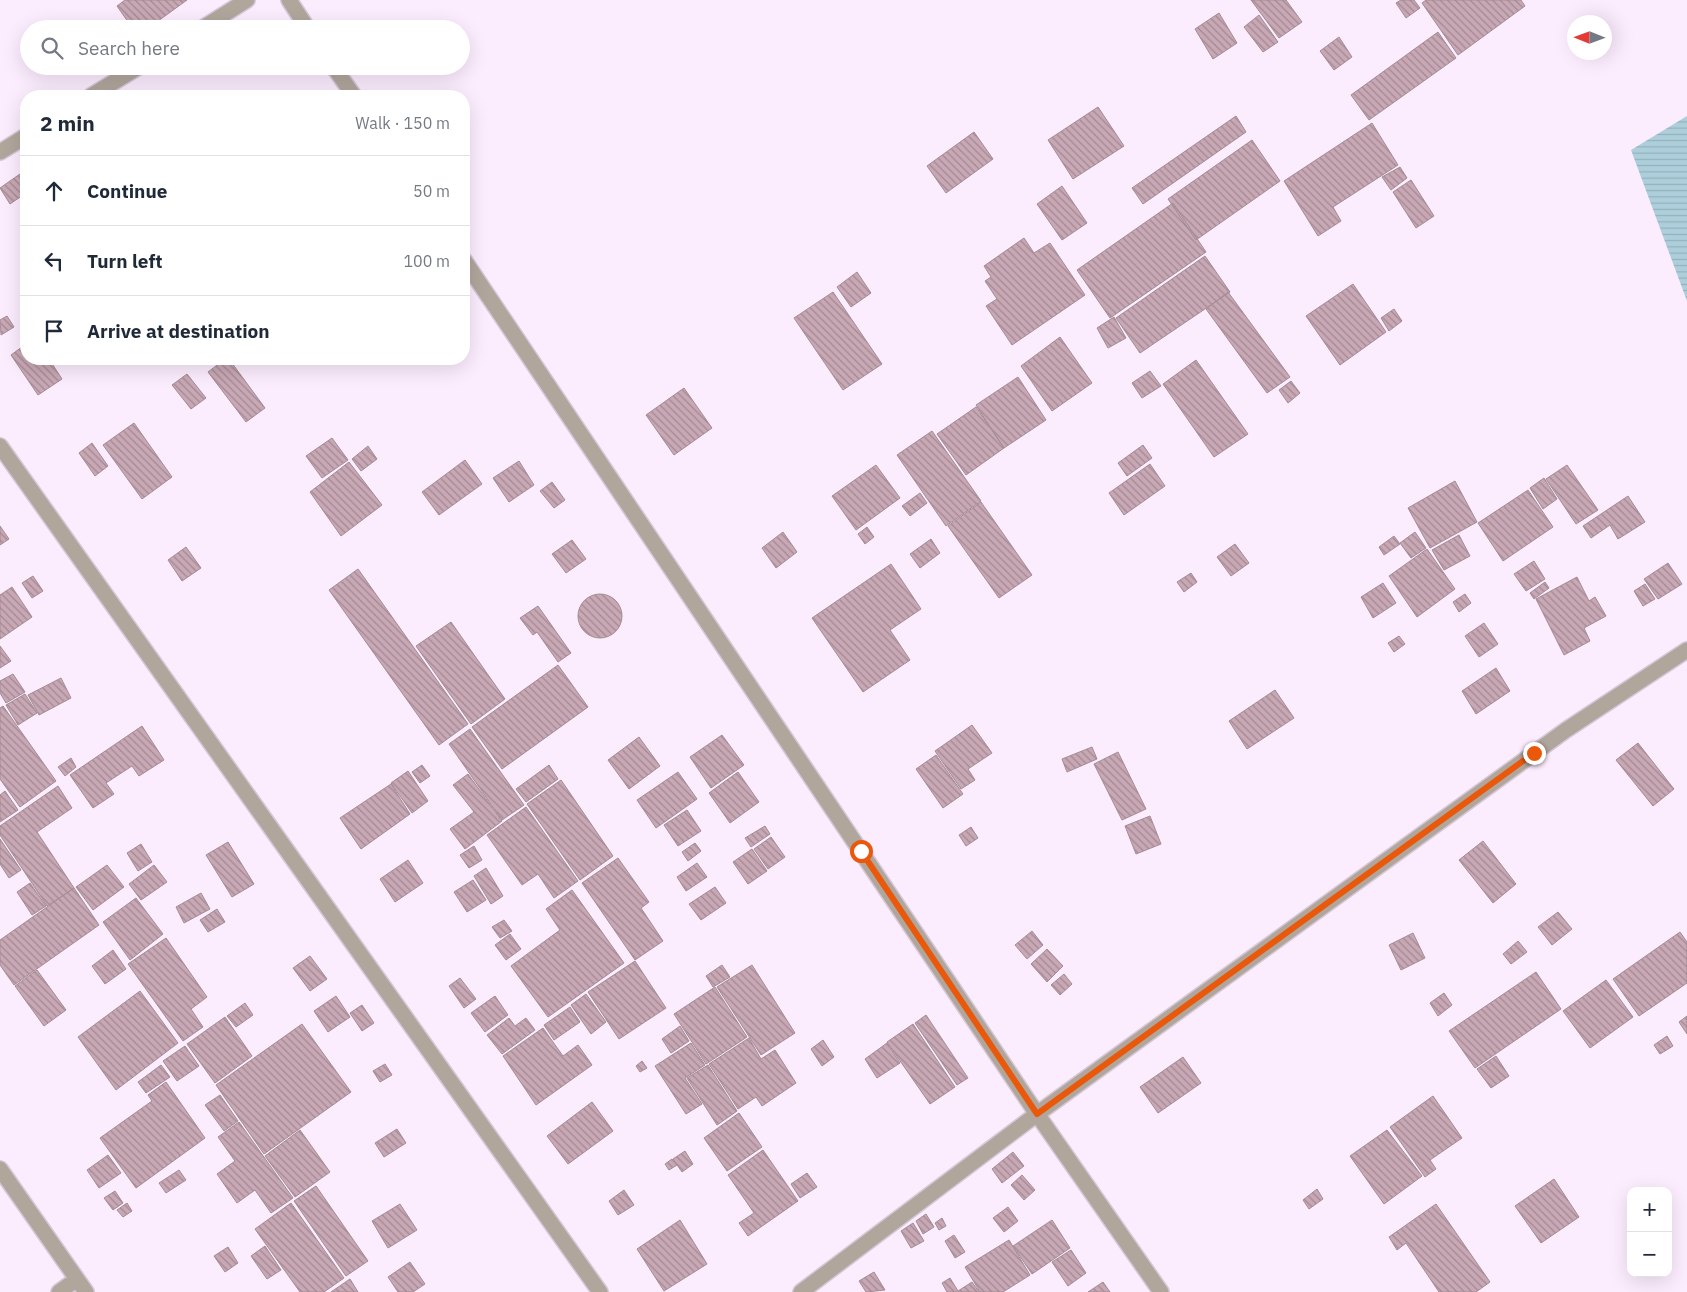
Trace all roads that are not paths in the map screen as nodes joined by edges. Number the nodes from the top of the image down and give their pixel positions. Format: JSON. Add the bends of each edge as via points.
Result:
{"nodes":[{"id":1,"x":247,"y":0,"type":"edge"},
{"id":2,"x":289,"y":0,"type":"edge"},
{"id":3,"x":215,"y":20,"type":"edge"},
{"id":4,"x":302,"y":20,"type":"edge"},
{"id":5,"x":125,"y":75,"type":"edge"},
{"id":6,"x":339,"y":75,"type":"edge"},
{"id":7,"x":101,"y":90,"type":"edge"},
{"id":8,"x":350,"y":90,"type":"edge"},
{"id":9,"x":20,"y":140,"type":"edge"},
{"id":10,"x":0,"y":152,"type":"edge"},
{"id":11,"x":470,"y":269,"type":"edge"},
{"id":12,"x":0,"y":446,"type":"edge"},
{"id":13,"x":1687,"y":650,"type":"edge"},
{"id":14,"x":1037,"y":1114,"type":"junction"},
{"id":15,"x":0,"y":1169,"type":"edge"},
{"id":16,"x":77,"y":1279,"type":"junction"},
{"id":17,"x":59,"y":1292,"type":"edge"},
{"id":18,"x":86,"y":1292,"type":"edge"},
{"id":19,"x":600,"y":1292,"type":"edge"},
{"id":20,"x":801,"y":1292,"type":"edge"},
{"id":21,"x":1162,"y":1292,"type":"edge"}],
"edges":[{"from":1,"to":3,"type":"street"},
{"from":2,"to":4,"type":"street"},
{"from":5,"to":7,"type":"street"},
{"from":6,"to":8,"type":"street"},
{"from":9,"to":10,"type":"street"},
{"from":11,"to":14,"type":"street"},
{"from":12,"to":19,"type":"street"},
{"from":13,"to":14,"type":"street","via":[[1566,730]]},
{"from":14,"to":20,"type":"street"},
{"from":14,"to":21,"type":"street"},
{"from":15,"to":16,"type":"street"},
{"from":16,"to":17,"type":"street"},
{"from":16,"to":18,"type":"street"}]}
